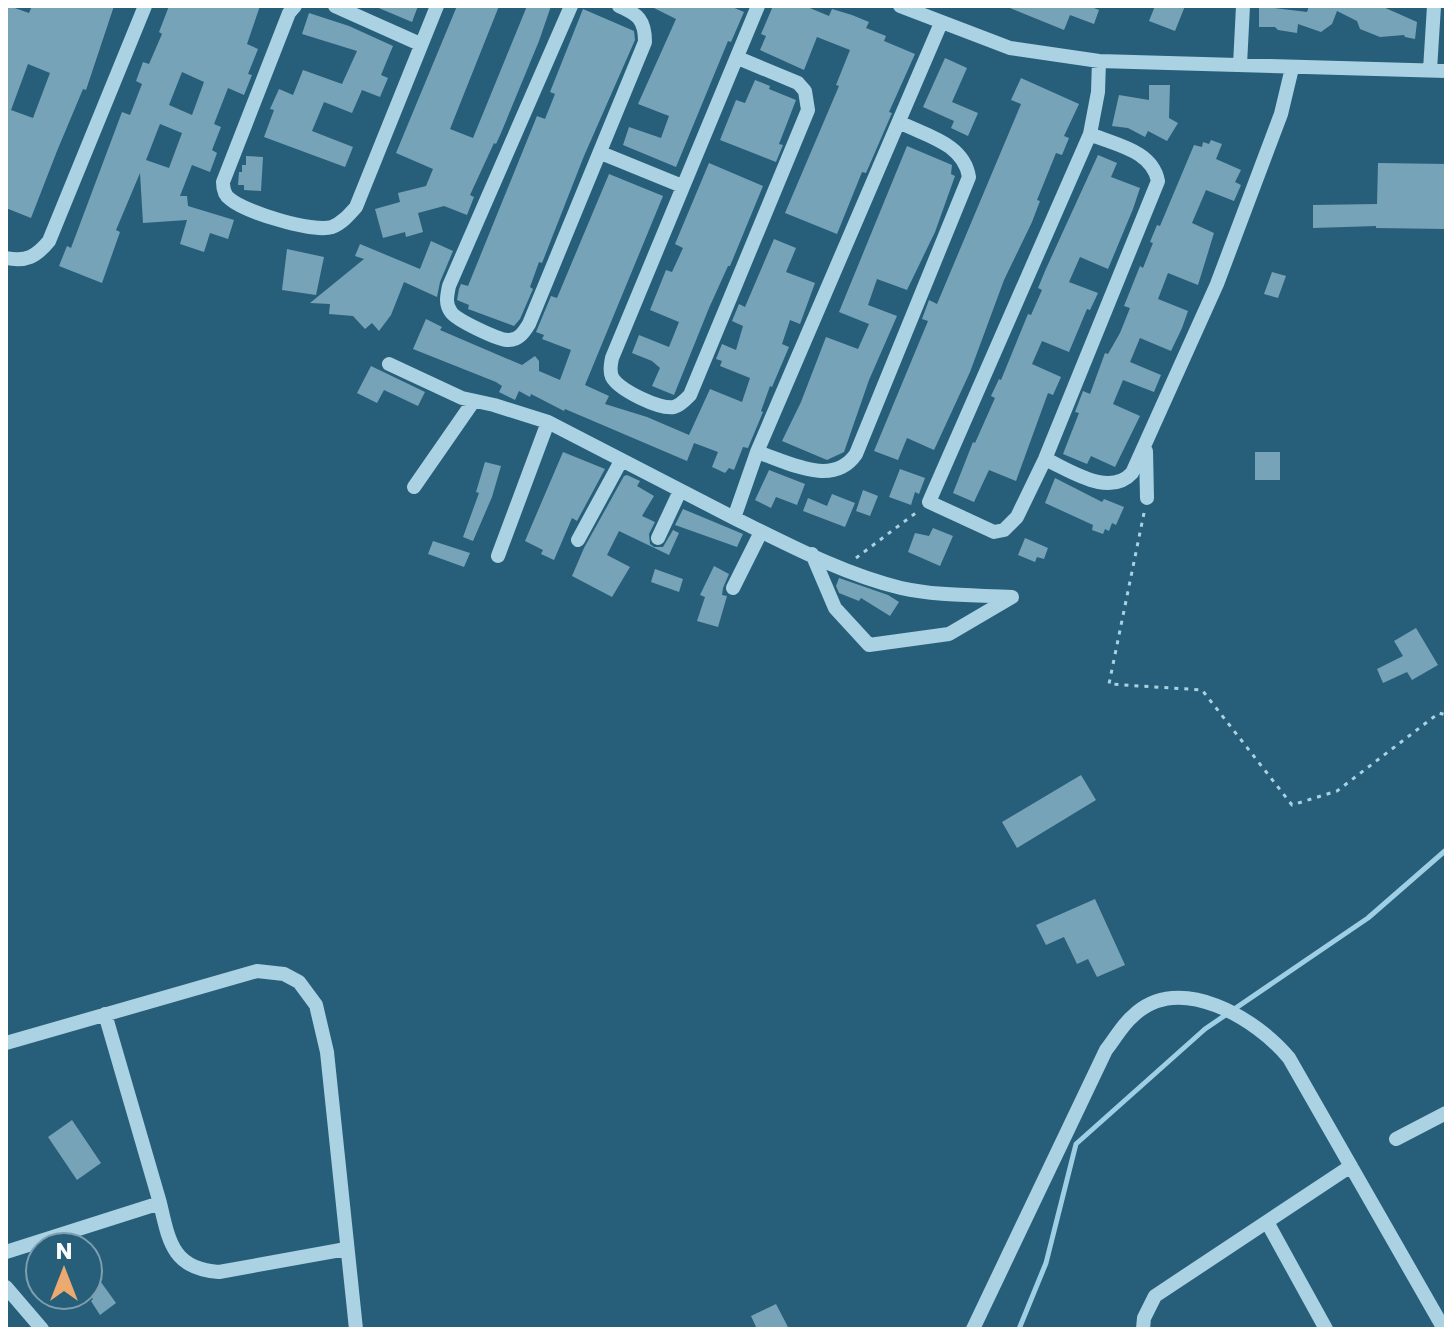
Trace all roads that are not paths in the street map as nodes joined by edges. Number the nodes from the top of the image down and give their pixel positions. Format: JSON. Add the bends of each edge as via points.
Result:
{"nodes":[{"id":1,"x":145,"y":6,"type":"edge"},
{"id":2,"x":295,"y":6,"type":"edge"},
{"id":3,"x":335,"y":6,"type":"edge"},
{"id":4,"x":437,"y":6,"type":"edge"},
{"id":5,"x":571,"y":6,"type":"edge"},
{"id":6,"x":619,"y":6,"type":"edge"},
{"id":7,"x":758,"y":6,"type":"edge"},
{"id":8,"x":900,"y":6,"type":"edge"},
{"id":9,"x":1243,"y":6,"type":"edge"},
{"id":10,"x":1434,"y":6,"type":"edge"},
{"id":11,"x":941,"y":23,"type":"junction"},
{"id":12,"x":420,"y":44,"type":"junction"},
{"id":13,"x":738,"y":58,"type":"junction"},
{"id":14,"x":1099,"y":61,"type":"junction"},
{"id":15,"x":1240,"y":65,"type":"junction"},
{"id":16,"x":1292,"y":68,"type":"junction"},
{"id":17,"x":1430,"y":70,"type":"junction"},
{"id":18,"x":1446,"y":71,"type":"edge"},
{"id":19,"x":901,"y":123,"type":"junction"},
{"id":20,"x":1090,"y":134,"type":"junction"},
{"id":21,"x":601,"y":153,"type":"junction"},
{"id":22,"x":682,"y":186,"type":"junction"},
{"id":23,"x":6,"y":258,"type":"edge"},
{"id":24,"x":389,"y":364,"type":"dead end"},
{"id":25,"x":473,"y":402,"type":"junction"},
{"id":26,"x":548,"y":422,"type":"junction"},
{"id":27,"x":1146,"y":446,"type":"junction"},
{"id":28,"x":757,"y":452,"type":"junction"},
{"id":29,"x":1045,"y":459,"type":"junction"},
{"id":30,"x":621,"y":461,"type":"junction"},
{"id":31,"x":414,"y":487,"type":"dead end"},
{"id":32,"x":680,"y":491,"type":"junction"},
{"id":33,"x":1147,"y":498,"type":"road end"},
{"id":34,"x":734,"y":518,"type":"junction"},
{"id":35,"x":761,"y":532,"type":"junction"},
{"id":36,"x":658,"y":538,"type":"dead end"},
{"id":37,"x":578,"y":540,"type":"dead end"},
{"id":38,"x":812,"y":554,"type":"junction"},
{"id":39,"x":498,"y":556,"type":"dead end"},
{"id":40,"x":733,"y":588,"type":"dead end"},
{"id":41,"x":105,"y":1014,"type":"junction"},
{"id":42,"x":6,"y":1043,"type":"edge"},
{"id":43,"x":1446,"y":1113,"type":"edge"},
{"id":44,"x":1396,"y":1139,"type":"dead end"},
{"id":45,"x":1351,"y":1166,"type":"junction"},
{"id":46,"x":160,"y":1203,"type":"junction"},
{"id":47,"x":1267,"y":1222,"type":"junction"},
{"id":48,"x":346,"y":1249,"type":"junction"},
{"id":49,"x":6,"y":1252,"type":"edge"},
{"id":50,"x":6,"y":1287,"type":"edge"},
{"id":51,"x":42,"y":1329,"type":"edge"},
{"id":52,"x":356,"y":1329,"type":"edge"},
{"id":53,"x":973,"y":1329,"type":"edge"},
{"id":54,"x":1143,"y":1329,"type":"edge"},
{"id":55,"x":1326,"y":1329,"type":"edge"},
{"id":56,"x":1444,"y":1329,"type":"edge"}],
"edges":[{"from":1,"to":23,"type":"street","via":[[49,241],[31,258]]},
{"from":2,"to":12,"type":"street","via":[[223,182],[228,198],[238,204],[300,227],[333,227],[356,207]]},
{"from":3,"to":12,"type":"street"},
{"from":4,"to":12,"type":"street"},
{"from":5,"to":21,"type":"street","via":[[449,286],[448,309],[455,318],[507,341],[523,333]]},
{"from":6,"to":21,"type":"street","via":[[642,21],[645,42]]},
{"from":7,"to":13,"type":"street"},
{"from":8,"to":11,"type":"street"},
{"from":9,"to":15,"type":"street"},
{"from":10,"to":17,"type":"street"},
{"from":11,"to":14,"type":"street","via":[[1010,48]]},
{"from":11,"to":19,"type":"street"},
{"from":13,"to":22,"type":"street"},
{"from":13,"to":22,"type":"street","via":[[798,83],[808,110],[690,395],[673,407],[662,407],[622,388],[610,369]]},
{"from":14,"to":15,"type":"street"},
{"from":14,"to":20,"type":"street"},
{"from":15,"to":16,"type":"street"},
{"from":16,"to":17,"type":"street"},
{"from":16,"to":27,"type":"street","via":[[1281,114],[1217,284]]},
{"from":17,"to":18,"type":"street"},
{"from":19,"to":28,"type":"street"},
{"from":19,"to":28,"type":"street","via":[[955,150],[969,177],[856,454],[831,472]]},
{"from":20,"to":29,"type":"street","via":[[1145,157],[1158,181]]},
{"from":20,"to":29,"type":"street","via":[[929,502],[994,532],[1004,530],[1017,517]]},
{"from":21,"to":22,"type":"street"},
{"from":24,"to":25,"type":"street"},
{"from":25,"to":26,"type":"street"},
{"from":25,"to":31,"type":"street"},
{"from":26,"to":30,"type":"street"},
{"from":26,"to":39,"type":"street"},
{"from":27,"to":29,"type":"street","via":[[1132,473],[1116,484],[1103,484]]},
{"from":27,"to":33,"type":"street"},
{"from":28,"to":34,"type":"street"},
{"from":30,"to":32,"type":"street"},
{"from":30,"to":37,"type":"street"},
{"from":32,"to":34,"type":"street"},
{"from":32,"to":36,"type":"street"},
{"from":34,"to":35,"type":"street"},
{"from":35,"to":38,"type":"street"},
{"from":35,"to":40,"type":"street"},
{"from":38,"to":38,"type":"street","via":[[911,589],[1012,597],[949,634],[869,645],[835,608]]},
{"from":41,"to":42,"type":"street"},
{"from":41,"to":46,"type":"street"},
{"from":41,"to":48,"type":"street","via":[[257,971],[299,982],[316,1005],[327,1052]]},
{"from":43,"to":44,"type":"street"},
{"from":45,"to":47,"type":"street"},
{"from":45,"to":53,"type":"street","via":[[1289,1058],[1261,1031],[1202,1000],[1150,1004],[1133,1015],[1106,1050]]},
{"from":45,"to":56,"type":"street"},
{"from":46,"to":48,"type":"street","via":[[170,1243],[200,1271]]},
{"from":46,"to":49,"type":"street"},
{"from":47,"to":54,"type":"street","via":[[1155,1296]]},
{"from":47,"to":55,"type":"street"},
{"from":48,"to":52,"type":"street"},
{"from":50,"to":51,"type":"street"}]}
